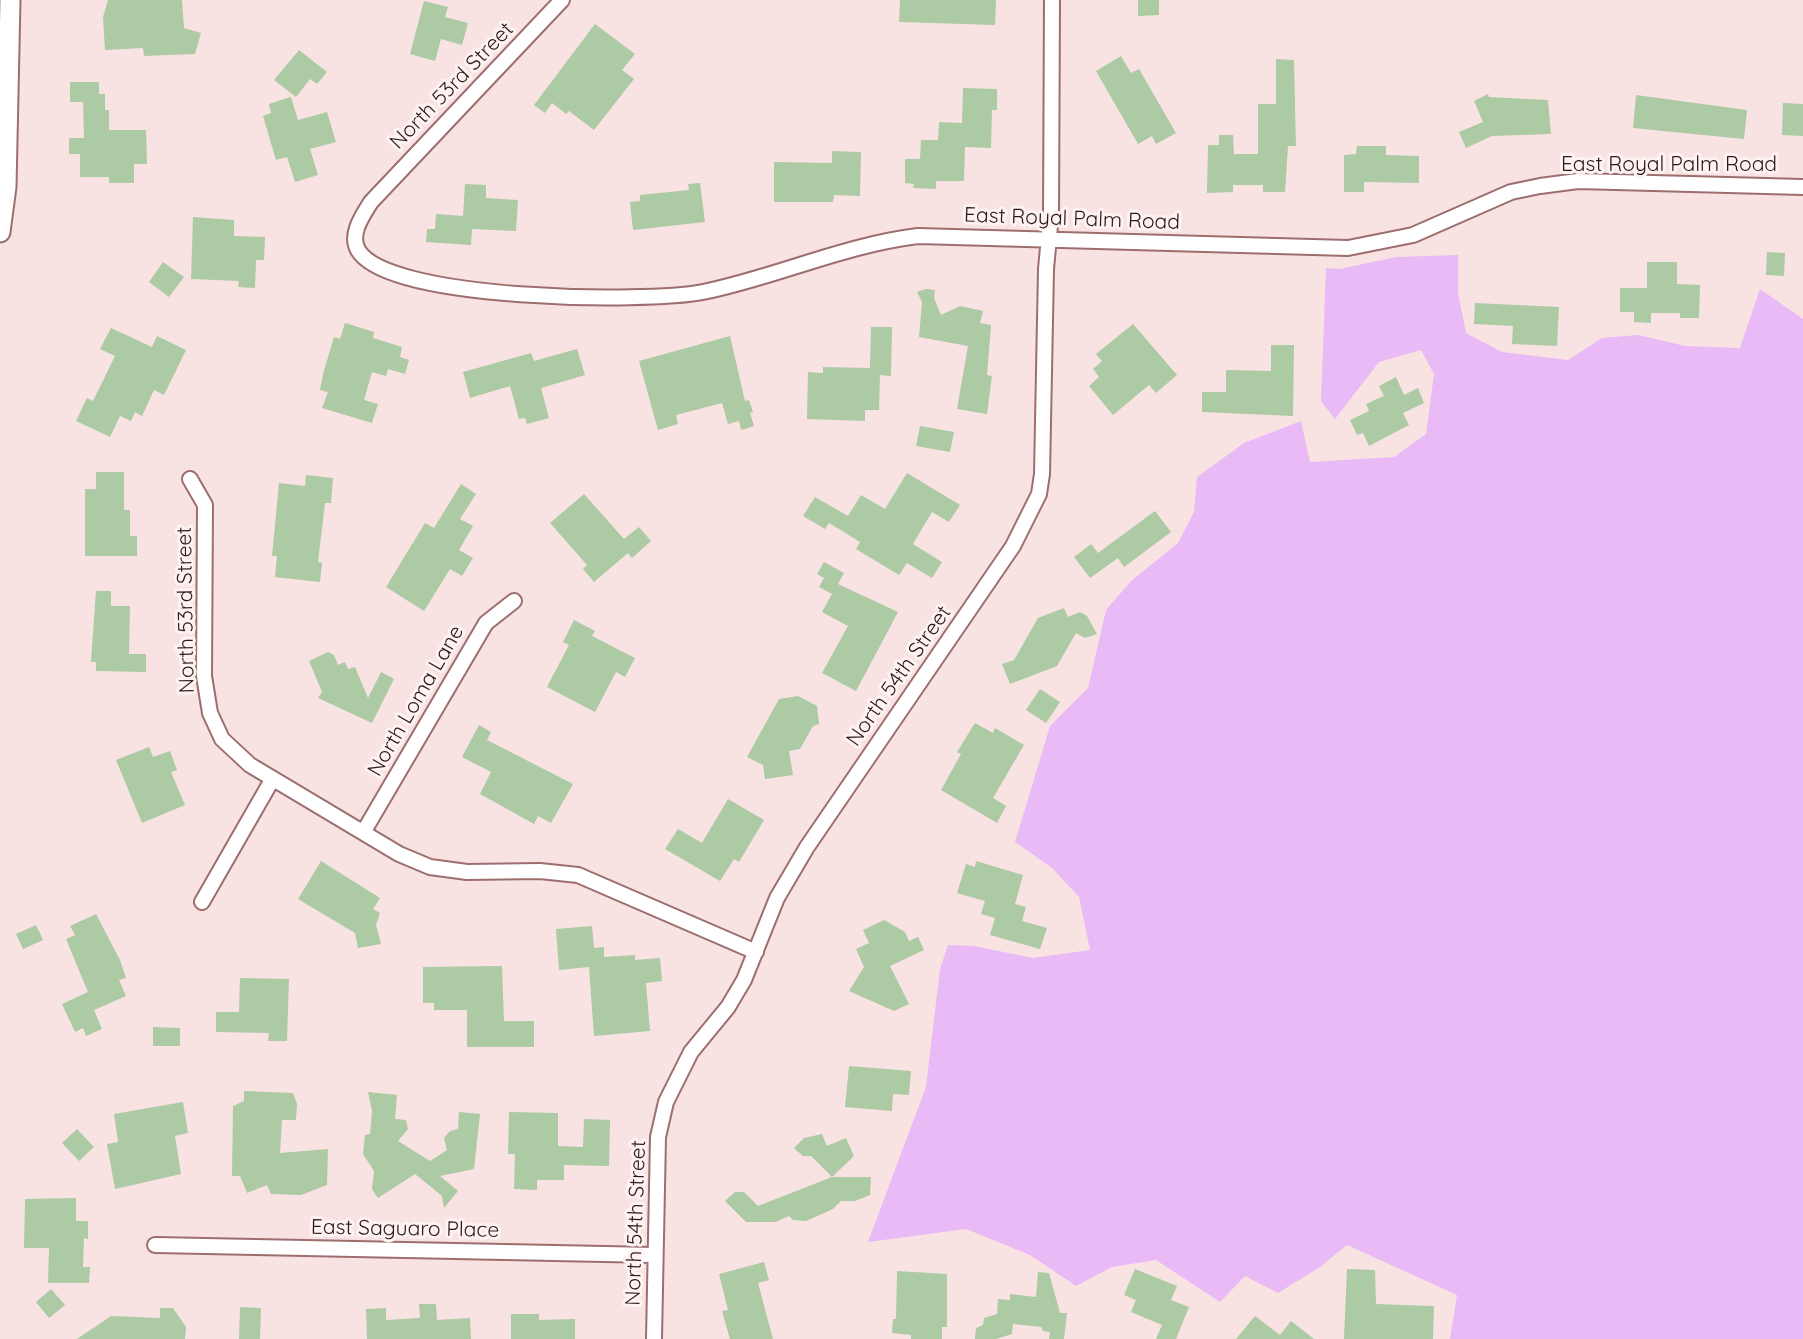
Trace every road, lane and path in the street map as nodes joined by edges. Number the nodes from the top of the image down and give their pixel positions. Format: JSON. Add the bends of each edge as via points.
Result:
{"nodes":[{"id":1,"x":10,"y":0,"type":"edge"},
{"id":2,"x":562,"y":0,"type":"edge"},
{"id":3,"x":1052,"y":0,"type":"edge"},
{"id":4,"x":1803,"y":187,"type":"edge"},
{"id":5,"x":0,"y":232,"type":"edge"},
{"id":6,"x":355,"y":239,"type":"joint"},
{"id":7,"x":1049,"y":240,"type":"junction"},
{"id":8,"x":190,"y":479,"type":"dead end"},
{"id":9,"x":514,"y":601,"type":"dead end"},
{"id":10,"x":272,"y":780,"type":"junction"},
{"id":11,"x":364,"y":831,"type":"junction"},
{"id":12,"x":202,"y":902,"type":"dead end"},
{"id":13,"x":756,"y":951,"type":"junction"},
{"id":14,"x":155,"y":1245,"type":"dead end"},
{"id":15,"x":654,"y":1255,"type":"junction"},
{"id":16,"x":654,"y":1339,"type":"edge"}],
"edges":[{"from":1,"to":5,"type":"street","via":[[6,187]]},
{"from":2,"to":6,"type":"street","name":"North 53rd Street","via":[[371,202],[358,223]]},
{"from":3,"to":7,"type":"street","name":"North 54th Street"},
{"from":4,"to":7,"type":"street","name":"East Royal Palm Road","via":[[1578,181],[1511,192],[1413,235],[1348,248]]},
{"from":6,"to":7,"type":"street","name":"East Royal Palm Road","via":[[368,262],[392,274],[544,296],[614,299],[702,292],[887,240],[918,236]]},
{"from":7,"to":13,"type":"street","name":"North 54th Street","via":[[1040,494],[1013,547],[807,847],[777,898]]},
{"from":8,"to":10,"type":"street","name":"North 53rd Street","via":[[205,505],[204,676],[210,713],[222,738]]},
{"from":9,"to":11,"type":"street","name":"North Loma Lane","via":[[486,623]]},
{"from":10,"to":11,"type":"street","name":"North 53rd Street"},
{"from":10,"to":12,"type":"street"},
{"from":11,"to":13,"type":"street","name":"North 53rd Street","via":[[430,867],[467,873],[578,875]]},
{"from":13,"to":15,"type":"street","name":"North 54th Street","via":[[728,1007],[691,1052],[666,1102],[658,1137]]},
{"from":14,"to":15,"type":"street","name":"East Saguaro Place"},
{"from":15,"to":16,"type":"street","name":"North 54th Street"}]}
